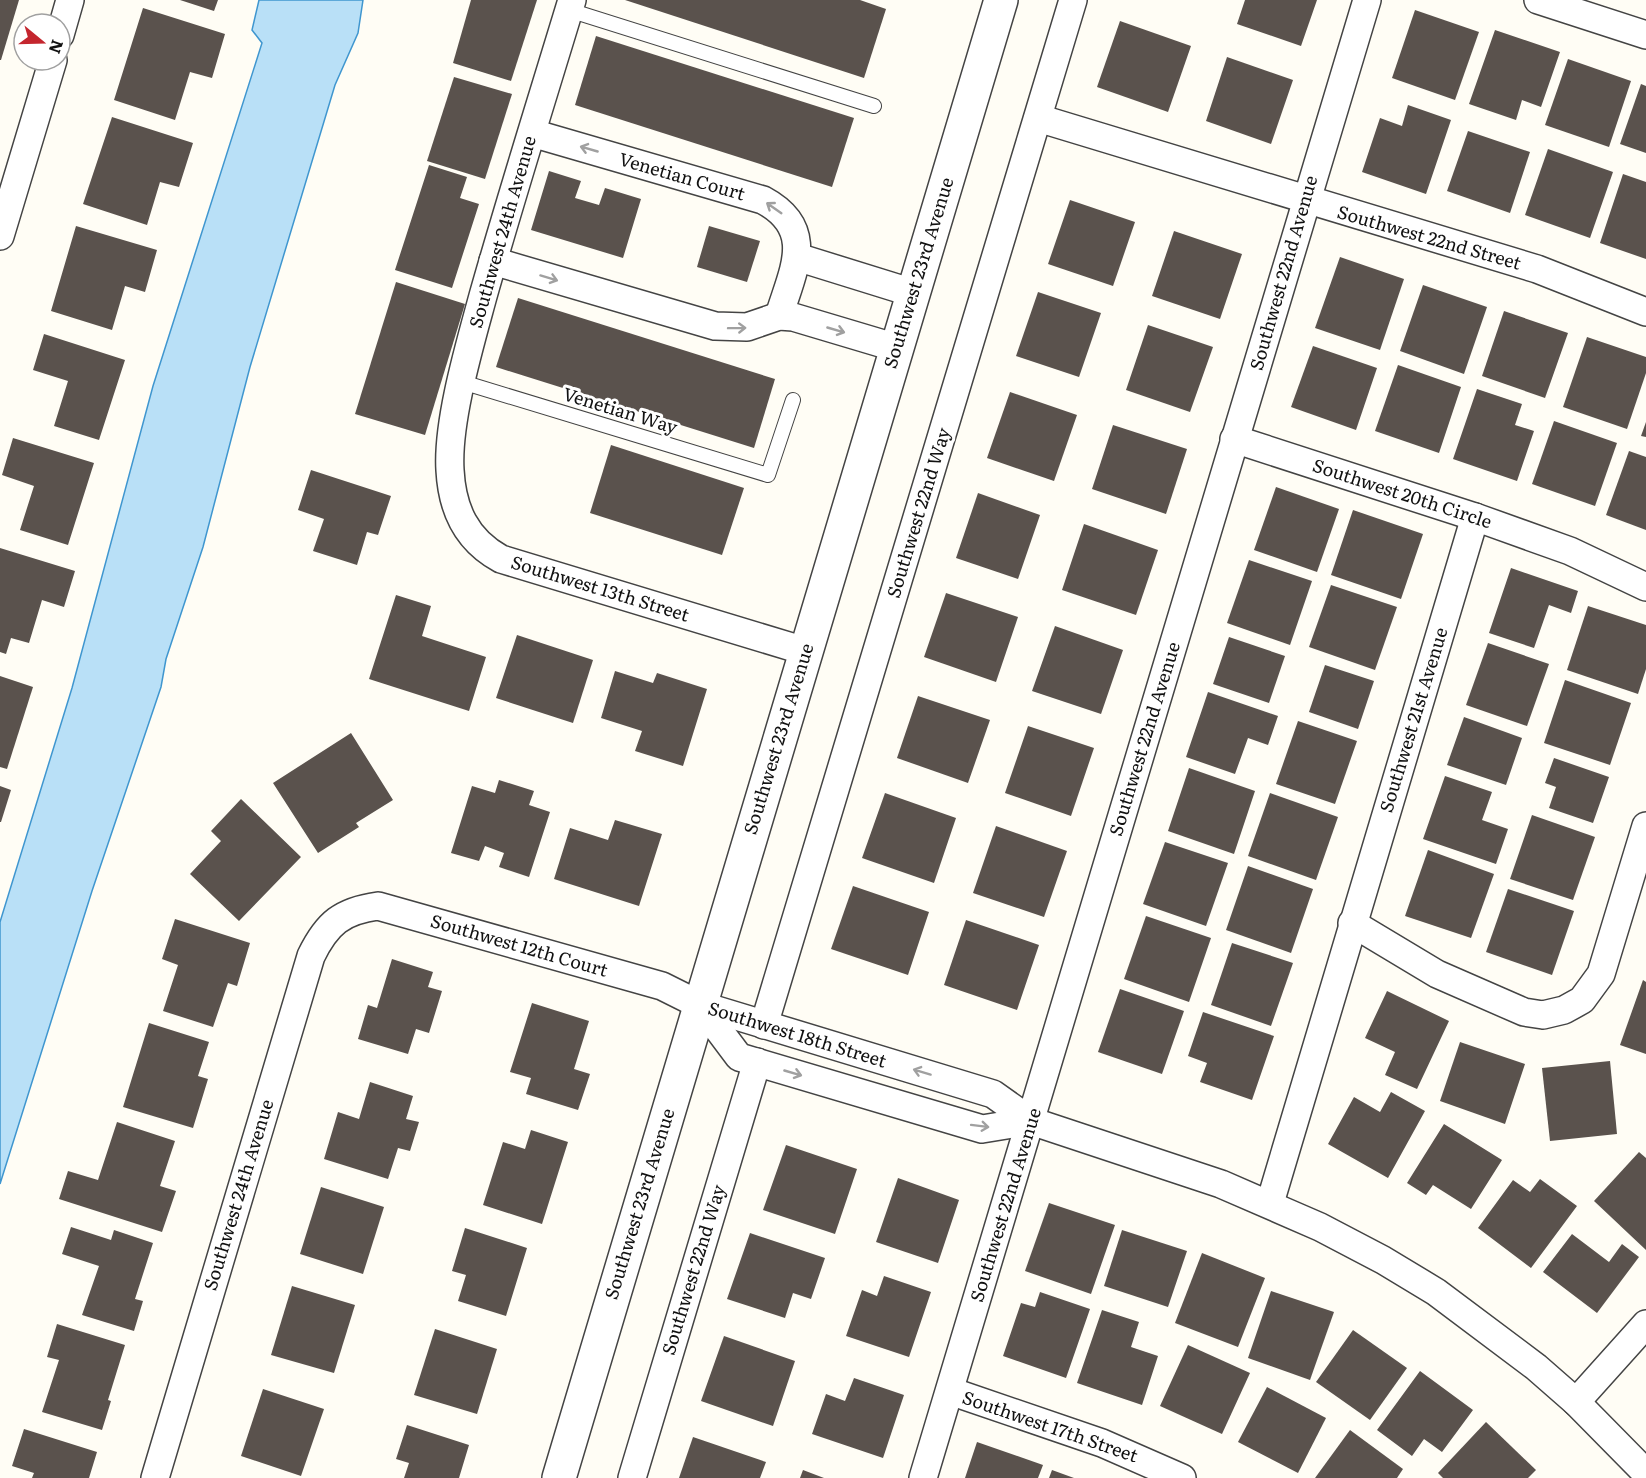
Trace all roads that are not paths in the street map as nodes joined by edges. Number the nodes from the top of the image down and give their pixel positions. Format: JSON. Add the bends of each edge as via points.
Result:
{"nodes":[{"id":1,"x":1001,"y":0,"type":"edge"},
{"id":2,"x":1073,"y":0,"type":"edge"},
{"id":3,"x":1367,"y":0,"type":"edge"},
{"id":4,"x":1538,"y":0,"type":"edge"},
{"id":5,"x":571,"y":5,"type":"edge"},
{"id":6,"x":1646,"y":35,"type":"edge"},
{"id":7,"x":48,"y":72,"type":"edge"},
{"id":8,"x":874,"y":106,"type":"dead end"},
{"id":9,"x":1038,"y":118,"type":"junction"},
{"id":10,"x":532,"y":132,"type":"junction"},
{"id":11,"x":1306,"y":201,"type":"junction"},
{"id":12,"x":0,"y":236,"type":"edge"},
{"id":13,"x":797,"y":257,"type":"junction"},
{"id":14,"x":493,"y":261,"type":"junction"},
{"id":15,"x":913,"y":293,"type":"junction"},
{"id":16,"x":1646,"y":312,"type":"edge"},
{"id":17,"x":779,"y":316,"type":"junction"},
{"id":18,"x":897,"y":348,"type":"junction"},
{"id":19,"x":462,"y":382,"type":"junction"},
{"id":20,"x":793,"y":400,"type":"dead end"},
{"id":21,"x":1234,"y":439,"type":"junction"},
{"id":22,"x":450,"y":468,"type":"joint"},
{"id":23,"x":1475,"y":517,"type":"junction"},
{"id":24,"x":1646,"y":587,"type":"edge"},
{"id":25,"x":805,"y":651,"type":"junction"},
{"id":26,"x":1646,"y":826,"type":"edge"},
{"id":27,"x":337,"y":919,"type":"joint"},
{"id":28,"x":1352,"y":922,"type":"junction"},
{"id":29,"x":700,"y":1005,"type":"junction"},
{"id":30,"x":764,"y":1025,"type":"junction"},
{"id":31,"x":757,"y":1062,"type":"junction"},
{"id":32,"x":1031,"y":1121,"type":"junction"},
{"id":33,"x":1270,"y":1203,"type":"junction"},
{"id":34,"x":1646,"y":1324,"type":"edge"},
{"id":35,"x":950,"y":1391,"type":"junction"},
{"id":36,"x":1576,"y":1402,"type":"junction"},
{"id":37,"x":1646,"y":1473,"type":"edge"},
{"id":38,"x":155,"y":1478,"type":"edge"},
{"id":39,"x":559,"y":1478,"type":"edge"},
{"id":40,"x":632,"y":1478,"type":"edge"},
{"id":41,"x":923,"y":1478,"type":"edge"},
{"id":42,"x":1182,"y":1478,"type":"edge"}],
"edges":[{"from":1,"to":15,"type":"street","name":"Southwest 23rd Avenue"},
{"from":2,"to":9,"type":"street","name":"Southwest 22nd Way"},
{"from":3,"to":11,"type":"street","name":"Southwest 22nd Avenue"},
{"from":4,"to":6,"type":"street"},
{"from":5,"to":8,"type":"lane"},
{"from":5,"to":10,"type":"street","name":"Southwest 24th Avenue"},
{"from":7,"to":12,"type":"street"},
{"from":9,"to":11,"type":"street","name":"Southwest 22nd Street"},
{"from":9,"to":30,"type":"street","name":"Southwest 22nd Way"},
{"from":13,"to":10,"type":"street","name":"Venetian Court","one_way":true,"via":[[795,229],[777,207],[763,200]]},
{"from":10,"to":14,"type":"street","name":"Southwest 24th Avenue"},
{"from":11,"to":16,"type":"street","name":"Southwest 22nd Street","via":[[1537,270]]},
{"from":11,"to":21,"type":"street","name":"Southwest 22nd Avenue"},
{"from":13,"to":15,"type":"street"},
{"from":13,"to":17,"type":"street","name":"Venetian Court"},
{"from":14,"to":17,"type":"street","one_way":true,"via":[[715,326],[747,327]]},
{"from":14,"to":19,"type":"street","name":"Southwest 24th Avenue"},
{"from":15,"to":18,"type":"street","name":"Southwest 23rd Avenue"},
{"from":17,"to":18,"type":"street","one_way":true},
{"from":18,"to":25,"type":"street","name":"Southwest 23rd Avenue"},
{"from":19,"to":20,"type":"lane","name":"Venetian Way","via":[[768,475]]},
{"from":19,"to":22,"type":"street","name":"Southwest 24th Avenue"},
{"from":21,"to":23,"type":"street","name":"Southwest 20th Circle"},
{"from":21,"to":32,"type":"street","name":"Southwest 22nd Avenue"},
{"from":22,"to":25,"type":"street","name":"Southwest 13th Street","via":[[464,528],[476,542],[501,559]]},
{"from":23,"to":24,"type":"street","name":"Southwest 20th Circle","via":[[1570,551]]},
{"from":23,"to":28,"type":"street","name":"Southwest 21st Avenue"},
{"from":25,"to":29,"type":"street","name":"Southwest 23rd Avenue"},
{"from":26,"to":28,"type":"street","via":[[1601,974],[1582,1000],[1564,1010],[1543,1015],[1524,1012],[1437,974]]},
{"from":27,"to":29,"type":"street","name":"Southwest 12th Court","via":[[356,909],[378,906],[662,986]]},
{"from":27,"to":38,"type":"street","name":"Southwest 24th Avenue","via":[[321,935],[311,956]]},
{"from":28,"to":33,"type":"street","name":"Southwest 21st Avenue"},
{"from":29,"to":30,"type":"street","name":"Southwest 18th Street"},
{"from":29,"to":31,"type":"street","name":"Southwest 18th Street","via":[[739,1057]]},
{"from":29,"to":39,"type":"street","name":"Southwest 23rd Avenue"},
{"from":32,"to":30,"type":"street","name":"Southwest 18th Street","one_way":true,"via":[[993,1094]]},
{"from":31,"to":32,"type":"street","name":"Southwest 18th Street","one_way":true,"via":[[982,1129]]},
{"from":31,"to":40,"type":"street","name":"Southwest 22nd Way"},
{"from":32,"to":33,"type":"street","name":"Southwest 18th Street"},
{"from":32,"to":35,"type":"street","name":"Southwest 22nd Avenue"},
{"from":33,"to":36,"type":"street","name":"Southwest 18th Street","via":[[1383,1260],[1436,1292]]},
{"from":34,"to":36,"type":"street"},
{"from":35,"to":41,"type":"street","name":"Southwest 22nd Avenue"},
{"from":35,"to":42,"type":"street","name":"Southwest 17th Street","via":[[1102,1443]]},
{"from":36,"to":37,"type":"street","name":"Southwest 18th Street"}]}
